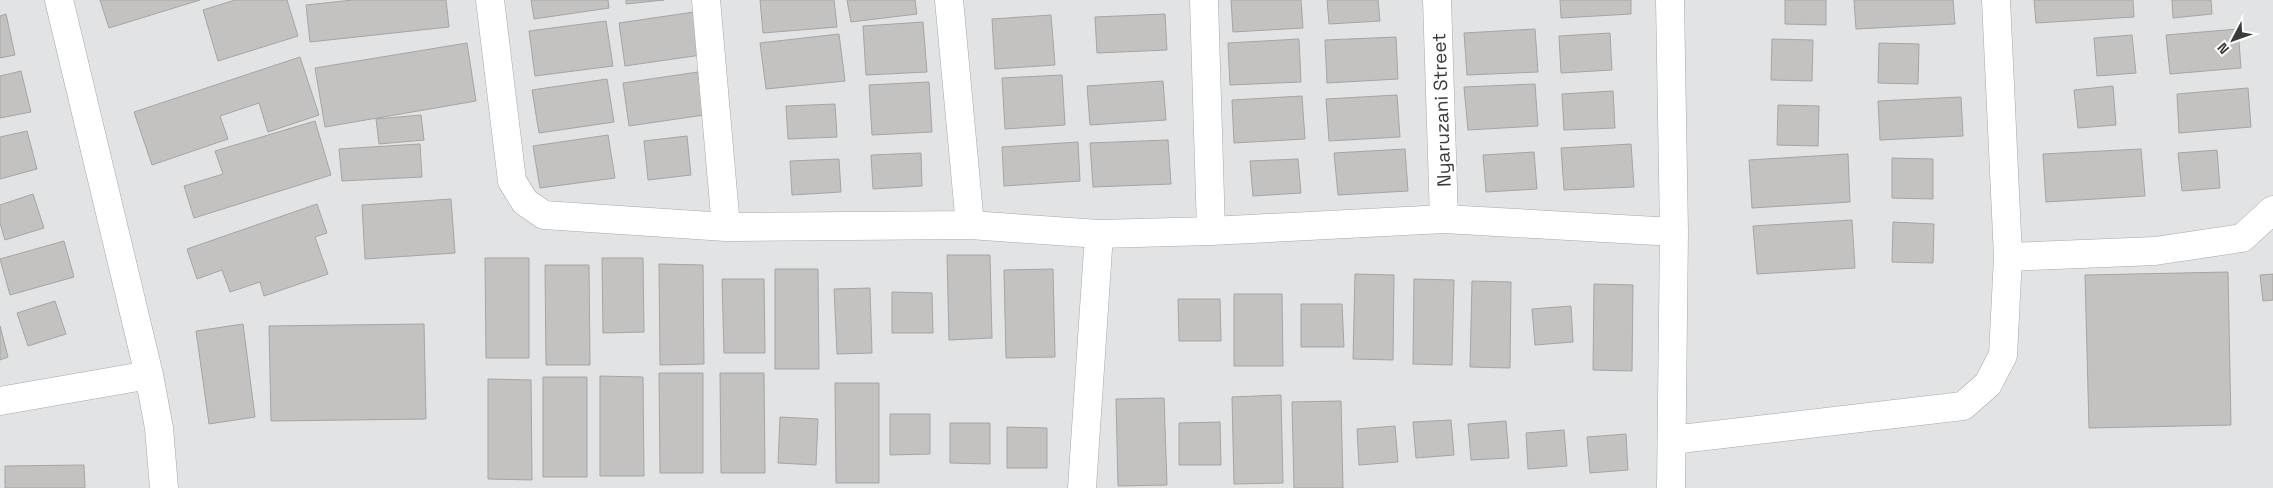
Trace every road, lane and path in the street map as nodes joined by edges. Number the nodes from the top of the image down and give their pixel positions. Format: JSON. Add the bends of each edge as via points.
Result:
{"nodes":[{"id":1,"x":59,"y":0,"type":"edge"},
{"id":2,"x":490,"y":0,"type":"edge"},
{"id":3,"x":706,"y":0,"type":"edge"},
{"id":4,"x":949,"y":0,"type":"edge"},
{"id":5,"x":1204,"y":0,"type":"edge"},
{"id":6,"x":1437,"y":0,"type":"edge"},
{"id":7,"x":1670,"y":0,"type":"edge"},
{"id":8,"x":1996,"y":0,"type":"edge"},
{"id":9,"x":2273,"y":210,"type":"edge"},
{"id":10,"x":1444,"y":219,"type":"junction"},
{"id":11,"x":970,"y":225,"type":"junction"},
{"id":12,"x":726,"y":227,"type":"junction"},
{"id":13,"x":1211,"y":231,"type":"junction"},
{"id":14,"x":1674,"y":232,"type":"junction"},
{"id":15,"x":1099,"y":234,"type":"junction"},
{"id":16,"x":2008,"y":257,"type":"junction"},
{"id":17,"x":149,"y":375,"type":"junction"},
{"id":18,"x":0,"y":402,"type":"edge"},
{"id":19,"x":1672,"y":440,"type":"junction"},
{"id":20,"x":164,"y":488,"type":"edge"},
{"id":21,"x":1082,"y":488,"type":"edge"},
{"id":22,"x":1671,"y":488,"type":"edge"}],
"edges":[{"from":1,"to":17,"type":"street"},
{"from":2,"to":12,"type":"street","via":[[512,182],[525,202],[544,215]]},
{"from":3,"to":12,"type":"street"},
{"from":4,"to":11,"type":"street"},
{"from":5,"to":13,"type":"street"},
{"from":6,"to":10,"type":"street","name":"Nyaruzani Street"},
{"from":7,"to":14,"type":"street"},
{"from":8,"to":16,"type":"street"},
{"from":9,"to":16,"type":"street","via":[[2242,238],[2155,251]]},
{"from":10,"to":13,"type":"street"},
{"from":10,"to":14,"type":"street"},
{"from":11,"to":12,"type":"street"},
{"from":11,"to":15,"type":"street"},
{"from":13,"to":15,"type":"street"},
{"from":14,"to":19,"type":"street"},
{"from":15,"to":21,"type":"street"},
{"from":16,"to":19,"type":"street","via":[[2003,355],[1988,384],[1963,406]]},
{"from":17,"to":18,"type":"street"},
{"from":17,"to":20,"type":"street","via":[[159,428]]},
{"from":19,"to":22,"type":"street"}]}
